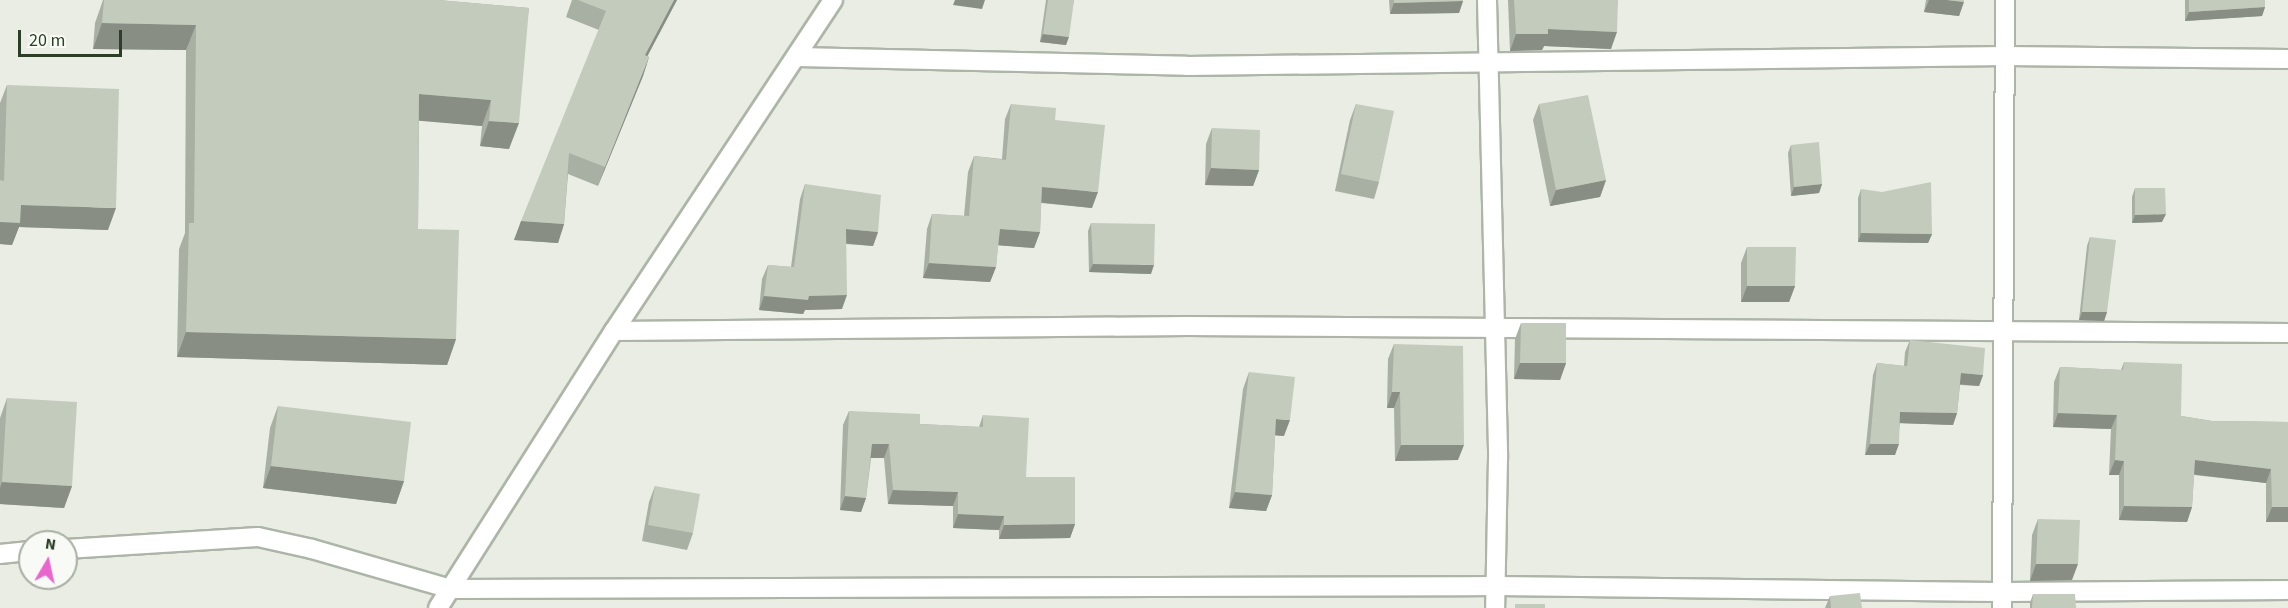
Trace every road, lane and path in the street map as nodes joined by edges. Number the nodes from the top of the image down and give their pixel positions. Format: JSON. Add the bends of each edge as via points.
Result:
{"nodes":[{"id":1,"x":833,"y":0,"type":"edge"},
{"id":2,"x":1487,"y":0,"type":"edge"},
{"id":3,"x":2005,"y":0,"type":"edge"},
{"id":4,"x":2006,"y":56,"type":"junction"},
{"id":5,"x":798,"y":57,"type":"junction"},
{"id":6,"x":2288,"y":59,"type":"edge"},
{"id":7,"x":1487,"y":64,"type":"junction"},
{"id":8,"x":1493,"y":328,"type":"junction"},
{"id":9,"x":614,"y":331,"type":"junction"},
{"id":10,"x":2002,"y":331,"type":"junction"},
{"id":11,"x":2288,"y":333,"type":"edge"},
{"id":12,"x":78,"y":548,"type":"edge"},
{"id":13,"x":18,"y":552,"type":"edge"},
{"id":14,"x":0,"y":554,"type":"edge"},
{"id":15,"x":1497,"y":586,"type":"junction"},
{"id":16,"x":451,"y":590,"type":"junction"},
{"id":17,"x":2288,"y":590,"type":"edge"},
{"id":18,"x":2002,"y":600,"type":"edge"},
{"id":19,"x":438,"y":608,"type":"edge"},
{"id":20,"x":1495,"y":608,"type":"edge"}],
"edges":[{"from":1,"to":5,"type":"street"},
{"from":2,"to":7,"type":"street"},
{"from":3,"to":4,"type":"street"},
{"from":4,"to":6,"type":"street"},
{"from":4,"to":7,"type":"street"},
{"from":4,"to":10,"type":"street"},
{"from":5,"to":7,"type":"street","via":[[1187,66]]},
{"from":5,"to":9,"type":"street"},
{"from":7,"to":8,"type":"street"},
{"from":8,"to":9,"type":"street"},
{"from":8,"to":10,"type":"street"},
{"from":8,"to":15,"type":"street"},
{"from":9,"to":16,"type":"street"},
{"from":10,"to":11,"type":"street"},
{"from":10,"to":18,"type":"street"},
{"from":12,"to":16,"type":"street","via":[[258,537]]},
{"from":13,"to":14,"type":"street"},
{"from":15,"to":16,"type":"street"},
{"from":15,"to":18,"type":"street"},
{"from":15,"to":20,"type":"street"},
{"from":16,"to":19,"type":"street"},
{"from":17,"to":18,"type":"street"}]}
